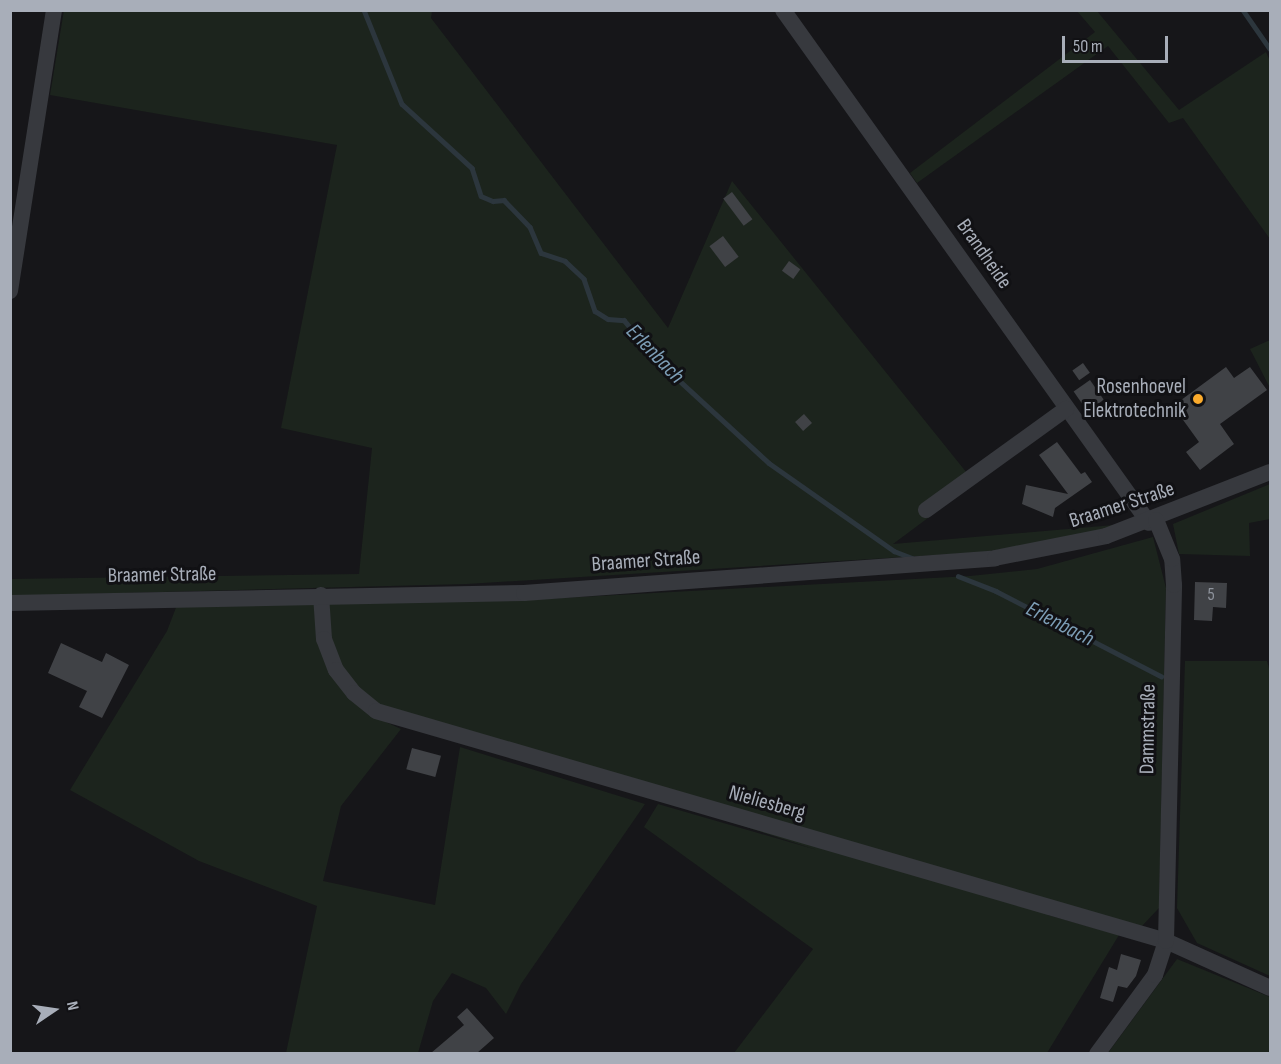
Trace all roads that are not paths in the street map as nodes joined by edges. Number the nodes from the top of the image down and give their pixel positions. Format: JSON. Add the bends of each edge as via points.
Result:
{"nodes":[{"id":1,"x":54,"y":10,"type":"edge"},
{"id":2,"x":783,"y":10,"type":"edge"},
{"id":3,"x":10,"y":291,"type":"edge"},
{"id":4,"x":1066,"y":409,"type":"junction"},
{"id":5,"x":1270,"y":472,"type":"edge"},
{"id":6,"x":926,"y":510,"type":"dead end"},
{"id":7,"x":1153,"y":521,"type":"junction"},
{"id":8,"x":321,"y":595,"type":"junction"},
{"id":9,"x":10,"y":603,"type":"edge"},
{"id":10,"x":1166,"y":941,"type":"junction"},
{"id":11,"x":1270,"y":988,"type":"edge"},
{"id":12,"x":1098,"y":1053,"type":"edge"}],
"edges":[{"from":1,"to":3,"type":"street"},
{"from":2,"to":4,"type":"street","name":"Brandheide"},
{"from":4,"to":6,"type":"street"},
{"from":4,"to":7,"type":"street","name":"Brandheide"},
{"from":5,"to":7,"type":"street","name":"Braamer Straße"},
{"from":7,"to":8,"type":"street","name":"Braamer Straße","via":[[1073,545],[995,558],[524,593]]},
{"from":7,"to":10,"type":"street","name":"Dammstraße","via":[[1172,559],[1173,585]]},
{"from":8,"to":9,"type":"street","name":"Braamer Straße"},
{"from":8,"to":10,"type":"street","name":"Nieliesberg","via":[[324,639],[336,670],[354,693],[376,711]]},
{"from":10,"to":11,"type":"street","name":"Nieliesberg"},
{"from":10,"to":12,"type":"street","name":"Dammstraße","via":[[1155,975]]}]}
